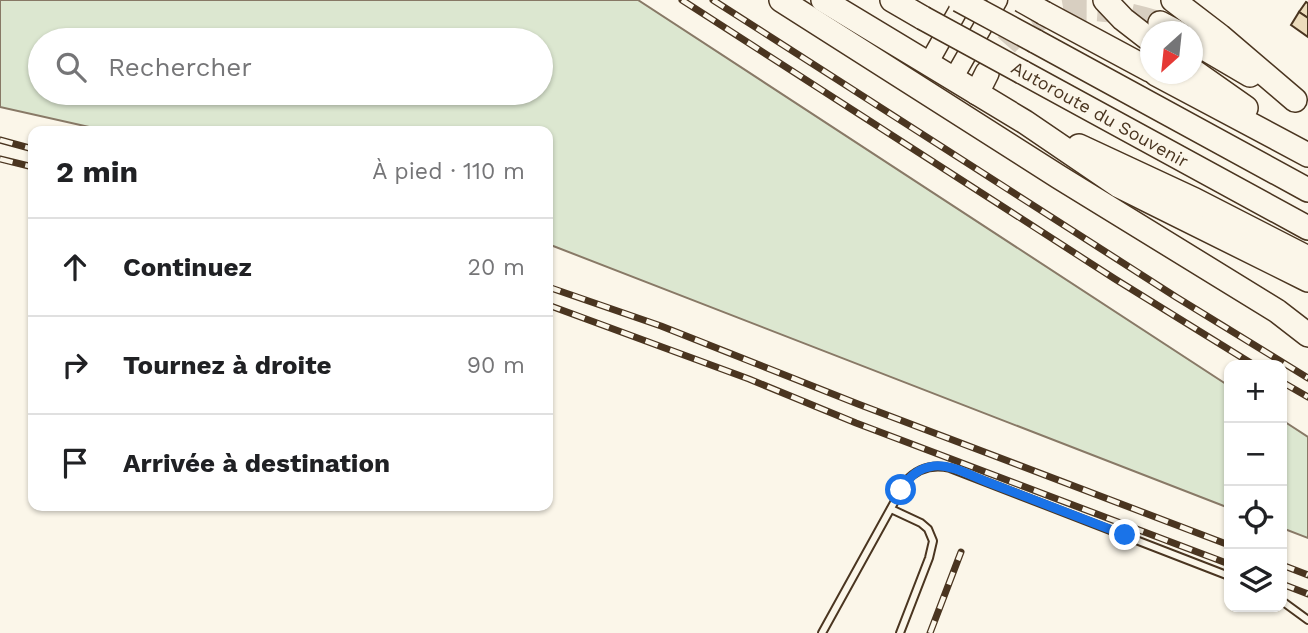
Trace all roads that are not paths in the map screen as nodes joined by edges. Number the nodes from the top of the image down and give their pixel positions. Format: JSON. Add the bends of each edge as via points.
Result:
{"nodes":[{"id":1,"x":781,"y":0,"type":"edge"},
{"id":2,"x":822,"y":0,"type":"edge"},
{"id":3,"x":892,"y":0,"type":"edge"},
{"id":4,"x":961,"y":0,"type":"edge"},
{"id":5,"x":998,"y":0,"type":"edge"},
{"id":6,"x":1021,"y":0,"type":"edge"},
{"id":7,"x":1105,"y":0,"type":"edge"},
{"id":8,"x":1173,"y":0,"type":"tunnel mouth"},
{"id":9,"x":1140,"y":24,"type":"edge"},
{"id":10,"x":1203,"y":47,"type":"edge"},
{"id":11,"x":928,"y":64,"type":"junction"},
{"id":12,"x":1140,"y":65,"type":"edge"},
{"id":13,"x":1203,"y":78,"type":"edge"},
{"id":14,"x":953,"y":79,"type":"junction"},
{"id":15,"x":1175,"y":84,"type":"edge"},
{"id":16,"x":1301,"y":104,"type":"edge"},
{"id":17,"x":1025,"y":122,"type":"junction"},
{"id":18,"x":1308,"y":154,"type":"edge"},
{"id":19,"x":1308,"y":190,"type":"edge"},
{"id":20,"x":1308,"y":228,"type":"edge"},
{"id":21,"x":1308,"y":258,"type":"edge"},
{"id":22,"x":1308,"y":280,"type":"edge"},
{"id":23,"x":1308,"y":335,"type":"edge"},
{"id":24,"x":891,"y":509,"type":"junction"},
{"id":25,"x":1224,"y":574,"type":"edge"},
{"id":26,"x":1287,"y":605,"type":"edge"},
{"id":27,"x":1308,"y":620,"type":"edge"},
{"id":28,"x":821,"y":633,"type":"edge"},
{"id":29,"x":900,"y":633,"type":"edge"}],
"edges":[{"from":1,"to":23,"type":"highway"},
{"from":2,"to":11,"type":"highway"},
{"from":3,"to":20,"type":"highway","name":"Autoroute du Souvenir","bridge":true},
{"from":4,"to":11,"type":"main road"},
{"from":4,"to":19,"type":"highway","name":"Autoroute du Souvenir","bridge":true},
{"from":5,"to":14,"type":"main road"},
{"from":6,"to":12,"type":"highway","bridge":true},
{"from":7,"to":9,"type":"highway","via":[[1122,19]]},
{"from":8,"to":16,"type":"highway"},
{"from":10,"to":16,"type":"highway"},
{"from":11,"to":14,"type":"highway"},
{"from":13,"to":18,"type":"highway"},
{"from":14,"to":17,"type":"highway","via":[[982,83]]},
{"from":15,"to":18,"type":"highway"},
{"from":17,"to":21,"type":"highway","via":[[1129,168]]},
{"from":17,"to":22,"type":"highway","via":[[1119,186]]},
{"from":24,"to":25,"type":"lane","via":[[911,476],[926,467],[942,466]]},
{"from":24,"to":28,"type":"lane"},
{"from":24,"to":29,"type":"lane","via":[[921,523],[933,541]]},
{"from":26,"to":27,"type":"lane"}]}
